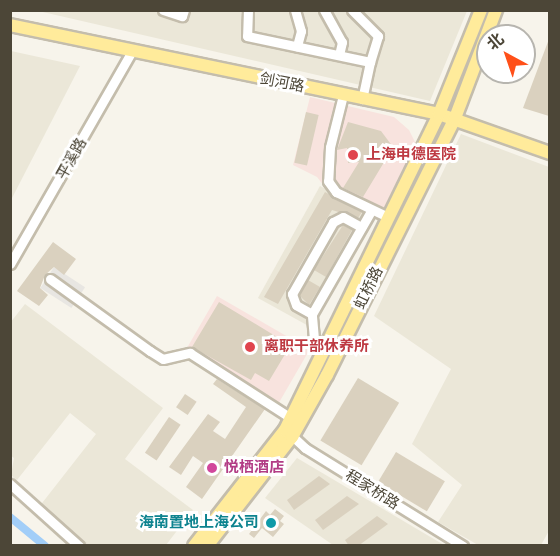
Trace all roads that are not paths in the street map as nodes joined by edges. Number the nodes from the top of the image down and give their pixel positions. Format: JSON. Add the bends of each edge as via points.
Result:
{"nodes":[{"id":1,"x":163,"y":10,"type":"edge"},
{"id":2,"x":184,"y":10,"type":"edge"},
{"id":3,"x":248,"y":10,"type":"edge"},
{"id":4,"x":295,"y":10,"type":"edge"},
{"id":5,"x":324,"y":10,"type":"edge"},
{"id":6,"x":352,"y":10,"type":"edge"},
{"id":7,"x":481,"y":10,"type":"edge"},
{"id":8,"x":496,"y":10,"type":"edge"},
{"id":9,"x":10,"y":25,"type":"edge"},
{"id":10,"x":297,"y":46,"type":"junction"},
{"id":11,"x":131,"y":53,"type":"junction"},
{"id":12,"x":339,"y":55,"type":"junction"},
{"id":13,"x":370,"y":62,"type":"junction"},
{"id":14,"x":343,"y":95,"type":"junction"},
{"id":15,"x":362,"y":99,"type":"junction"},
{"id":16,"x":439,"y":114,"type":"junction"},
{"id":17,"x":454,"y":118,"type":"junction"},
{"id":18,"x":549,"y":153,"type":"edge"},
{"id":19,"x":371,"y":211,"type":"junction"},
{"id":20,"x":388,"y":217,"type":"junction"},
{"id":21,"x":361,"y":227,"type":"junction"},
{"id":22,"x":10,"y":264,"type":"edge"},
{"id":23,"x":50,"y":279,"type":"dead end"},
{"id":24,"x":312,"y":314,"type":"junction"},
{"id":25,"x":325,"y":348,"type":"junction"},
{"id":26,"x":289,"y":428,"type":"junction"},
{"id":27,"x":10,"y":484,"type":"edge"},
{"id":28,"x":208,"y":545,"type":"edge"},
{"id":29,"x":78,"y":546,"type":"edge"},
{"id":30,"x":194,"y":546,"type":"edge"},
{"id":31,"x":463,"y":546,"type":"edge"}],
"edges":[{"from":1,"to":2,"type":"street","via":[[182,16]]},
{"from":3,"to":10,"type":"street","via":[[247,36]]},
{"from":4,"to":10,"type":"street","via":[[301,31]]},
{"from":5,"to":12,"type":"street","via":[[342,42]]},
{"from":6,"to":13,"type":"street","via":[[378,36]]},
{"from":7,"to":16,"type":"main road","name":"虹桥路"},
{"from":8,"to":17,"type":"main road","name":"虹桥路"},
{"from":9,"to":11,"type":"main road","name":"剑河路"},
{"from":10,"to":12,"type":"street"},
{"from":11,"to":14,"type":"main road","name":"剑河路"},
{"from":11,"to":22,"type":"street","name":"平溪路"},
{"from":12,"to":13,"type":"street"},
{"from":13,"to":15,"type":"street"},
{"from":14,"to":15,"type":"main road","name":"剑河路"},
{"from":14,"to":19,"type":"street","via":[[330,147],[328,181],[336,192]]},
{"from":15,"to":16,"type":"main road","name":"剑河路"},
{"from":16,"to":17,"type":"main road","name":"剑河路"},
{"from":16,"to":20,"type":"main road","name":"虹桥路"},
{"from":17,"to":18,"type":"main road","name":"剑河路"},
{"from":17,"to":26,"type":"main road","name":"虹桥路"},
{"from":19,"to":20,"type":"street"},
{"from":19,"to":21,"type":"street"},
{"from":20,"to":25,"type":"main road","name":"虹桥路"},
{"from":21,"to":24,"type":"street"},
{"from":21,"to":24,"type":"street","via":[[343,218],[333,222],[292,294],[296,305]]},
{"from":23,"to":26,"type":"street","name":"程家桥路","via":[[163,359],[190,353]]},
{"from":24,"to":25,"type":"street","via":[[314,339]]},
{"from":25,"to":26,"type":"main road","name":"虹桥路"},
{"from":26,"to":28,"type":"main road","name":"虹桥路"},
{"from":26,"to":30,"type":"main road","name":"虹桥路"},
{"from":26,"to":31,"type":"street","name":"程家桥路"},
{"from":27,"to":29,"type":"street"}]}
